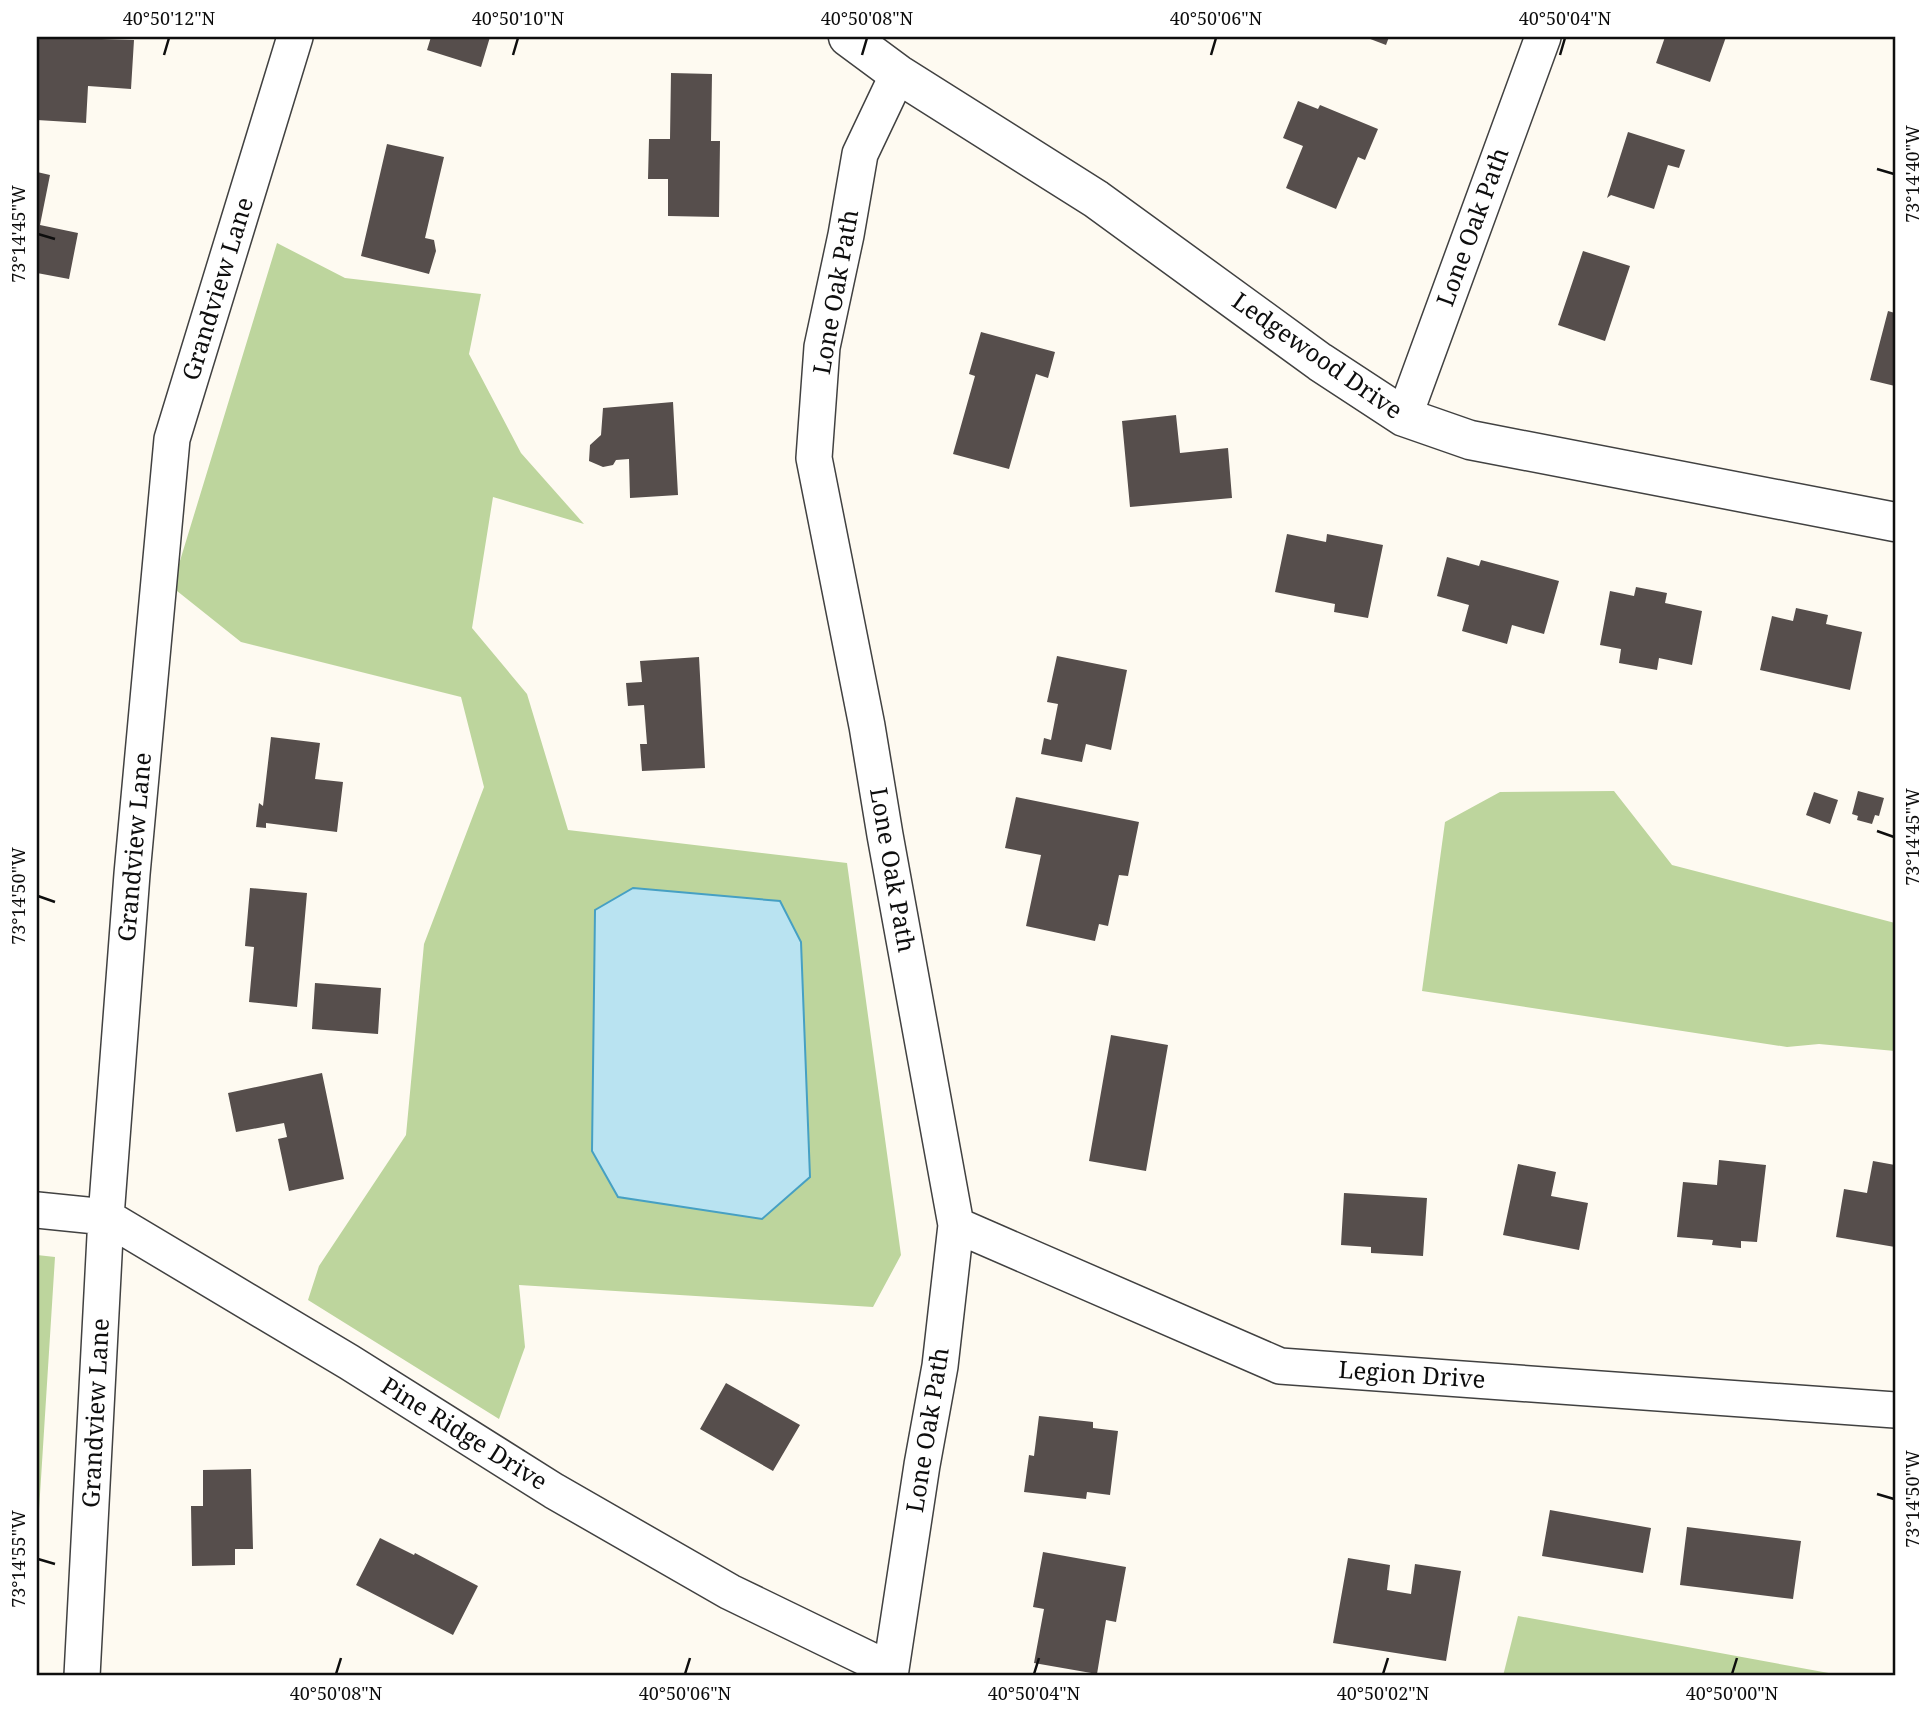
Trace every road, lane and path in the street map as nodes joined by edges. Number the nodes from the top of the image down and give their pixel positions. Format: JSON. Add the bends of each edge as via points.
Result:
{"nodes":[{"id":1,"x":295,"y":37,"type":"edge"},
{"id":2,"x":848,"y":37,"type":"edge"},
{"id":3,"x":1543,"y":37,"type":"edge"},
{"id":4,"x":898,"y":74,"type":"junction"},
{"id":5,"x":1404,"y":418,"type":"junction"},
{"id":6,"x":1895,"y":522,"type":"edge"},
{"id":7,"x":37,"y":1210,"type":"edge"},
{"id":8,"x":106,"y":1217,"type":"junction"},
{"id":9,"x":957,"y":1225,"type":"junction"},
{"id":10,"x":1895,"y":1410,"type":"edge"},
{"id":11,"x":890,"y":1673,"type":"edge"},
{"id":12,"x":82,"y":1676,"type":"edge"}],
"edges":[{"from":1,"to":8,"type":"street","name":"Grandview Lane","via":[[172,439]]},
{"from":2,"to":4,"type":"street","name":"Ledgewood Drive"},
{"from":3,"to":5,"type":"street","name":"Lone Oak Path"},
{"from":4,"to":5,"type":"street","name":"Ledgewood Drive","via":[[1096,199]]},
{"from":4,"to":9,"type":"street","name":"Lone Oak Path","via":[[860,154],[822,346],[814,458]]},
{"from":5,"to":6,"type":"street","name":"Ledgewood Drive","via":[[1469,440]]},
{"from":7,"to":8,"type":"street","name":"Pine Ridge Drive"},
{"from":8,"to":11,"type":"street","name":"Pine Ridge Drive","via":[[554,1491],[730,1592]]},
{"from":8,"to":12,"type":"street","name":"Grandview Lane"},
{"from":9,"to":10,"type":"street","name":"Legion Drive","via":[[1280,1366]]},
{"from":9,"to":11,"type":"street","name":"Lone Oak Path","via":[[940,1366]]}]}
